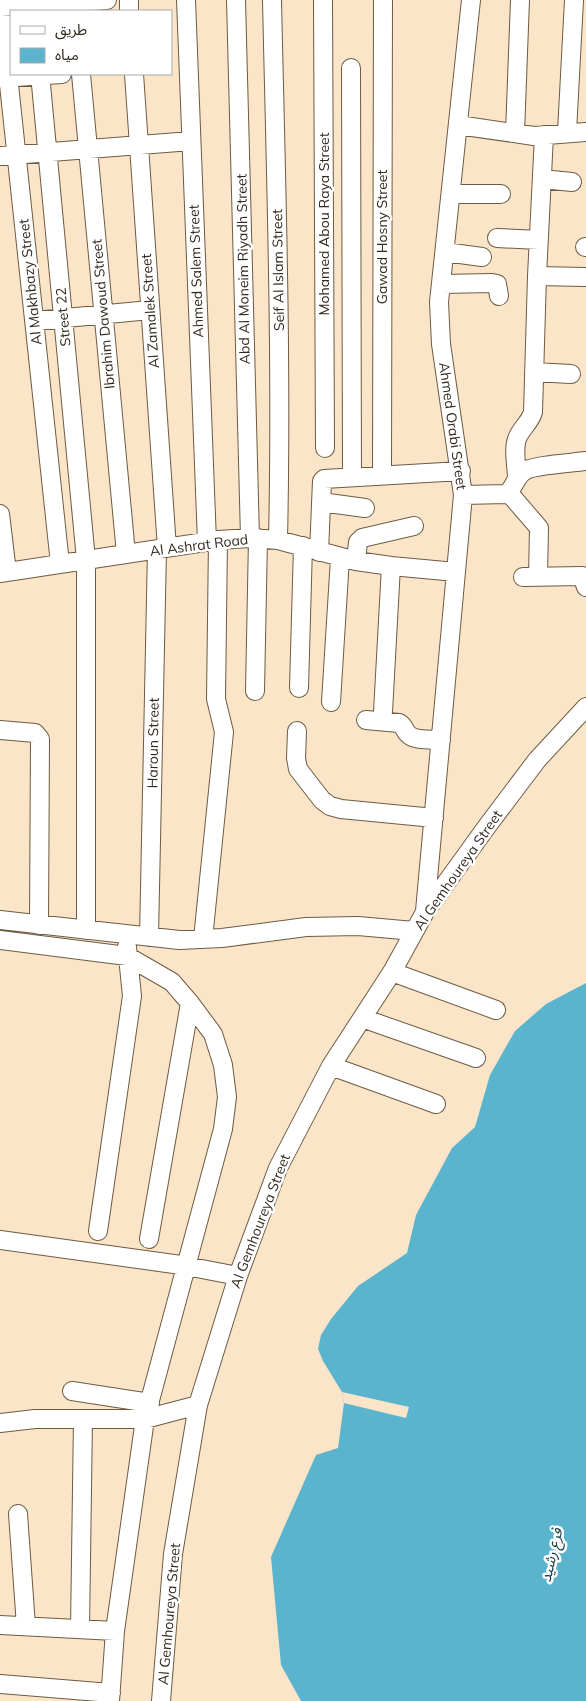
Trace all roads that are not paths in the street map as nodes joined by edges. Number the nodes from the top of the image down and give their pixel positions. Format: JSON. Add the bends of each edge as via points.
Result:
{"nodes":[{"id":1,"x":107,"y":0,"type":"edge"},
{"id":2,"x":186,"y":0,"type":"edge"},
{"id":3,"x":236,"y":0,"type":"edge"},
{"id":4,"x":272,"y":0,"type":"edge"},
{"id":5,"x":323,"y":0,"type":"edge"},
{"id":6,"x":383,"y":0,"type":"edge"},
{"id":7,"x":471,"y":0,"type":"edge"},
{"id":8,"x":520,"y":0,"type":"edge"},
{"id":9,"x":574,"y":0,"type":"edge"},
{"id":10,"x":0,"y":3,"type":"edge"},
{"id":11,"x":74,"y":4,"type":"edge"},
{"id":12,"x":34,"y":5,"type":"edge"},
{"id":13,"x":351,"y":68,"type":"dead end"},
{"id":14,"x":32,"y":75,"type":"edge"},
{"id":15,"x":41,"y":75,"type":"edge"},
{"id":16,"x":81,"y":75,"type":"edge"},
{"id":17,"x":134,"y":75,"type":"edge"},
{"id":18,"x":4,"y":78,"type":"edge"},
{"id":19,"x":458,"y":125,"type":"junction"},
{"id":20,"x":567,"y":132,"type":"junction"},
{"id":21,"x":586,"y":132,"type":"edge"},
{"id":22,"x":515,"y":133,"type":"junction"},
{"id":23,"x":544,"y":136,"type":"junction"},
{"id":24,"x":191,"y":141,"type":"junction"},
{"id":25,"x":139,"y":145,"type":"junction"},
{"id":26,"x":88,"y":149,"type":"junction"},
{"id":27,"x":48,"y":152,"type":"junction"},
{"id":28,"x":8,"y":155,"type":"edge"},
{"id":29,"x":542,"y":179,"type":"junction"},
{"id":30,"x":572,"y":182,"type":"dead end"},
{"id":31,"x":451,"y":194,"type":"junction"},
{"id":32,"x":501,"y":194,"type":"dead end"},
{"id":33,"x":497,"y":238,"type":"dead end"},
{"id":34,"x":539,"y":240,"type":"junction"},
{"id":35,"x":445,"y":252,"type":"junction"},
{"id":36,"x":482,"y":257,"type":"dead end"},
{"id":37,"x":537,"y":276,"type":"junction"},
{"id":38,"x":586,"y":277,"type":"edge"},
{"id":39,"x":442,"y":284,"type":"junction"},
{"id":40,"x":499,"y":296,"type":"dead end"},
{"id":41,"x":150,"y":310,"type":"junction"},
{"id":42,"x":103,"y":314,"type":"junction"},
{"id":43,"x":63,"y":318,"type":"junction"},
{"id":44,"x":34,"y":322,"type":"junction"},
{"id":45,"x":534,"y":372,"type":"junction"},
{"id":46,"x":571,"y":374,"type":"dead end"},
{"id":47,"x":325,"y":448,"type":"dead end"},
{"id":48,"x":586,"y":461,"type":"edge"},
{"id":49,"x":461,"y":471,"type":"junction"},
{"id":50,"x":382,"y":474,"type":"junction"},
{"id":51,"x":352,"y":476,"type":"junction"},
{"id":52,"x":513,"y":486,"type":"junction"},
{"id":53,"x":463,"y":495,"type":"junction"},
{"id":54,"x":321,"y":502,"type":"junction"},
{"id":55,"x":365,"y":508,"type":"dead end"},
{"id":56,"x":0,"y":514,"type":"edge"},
{"id":57,"x":414,"y":526,"type":"dead end"},
{"id":58,"x":254,"y":538,"type":"junction"},
{"id":59,"x":278,"y":540,"type":"junction"},
{"id":60,"x":212,"y":541,"type":"junction"},
{"id":61,"x":162,"y":549,"type":"junction"},
{"id":62,"x":311,"y":549,"type":"junction"},
{"id":63,"x":126,"y":554,"type":"junction"},
{"id":64,"x":348,"y":559,"type":"junction"},
{"id":65,"x":86,"y":560,"type":"junction"},
{"id":66,"x":60,"y":564,"type":"junction"},
{"id":67,"x":391,"y":566,"type":"junction"},
{"id":68,"x":3,"y":572,"type":"edge"},
{"id":69,"x":456,"y":572,"type":"junction"},
{"id":70,"x":586,"y":586,"type":"edge"},
{"id":71,"x":299,"y":688,"type":"dead end"},
{"id":72,"x":255,"y":690,"type":"dead end"},
{"id":73,"x":331,"y":702,"type":"dead end"},
{"id":74,"x":586,"y":707,"type":"edge"},
{"id":75,"x":383,"y":712,"type":"dead end"},
{"id":76,"x":366,"y":720,"type":"dead end"},
{"id":77,"x":0,"y":730,"type":"edge"},
{"id":78,"x":297,"y":731,"type":"dead end"},
{"id":79,"x":441,"y":740,"type":"junction"},
{"id":80,"x":434,"y":818,"type":"junction"},
{"id":81,"x":425,"y":912,"type":"junction"},
{"id":82,"x":0,"y":920,"type":"edge"},
{"id":83,"x":39,"y":925,"type":"junction"},
{"id":84,"x":86,"y":930,"type":"junction"},
{"id":85,"x":414,"y":931,"type":"junction"},
{"id":86,"x":127,"y":934,"type":"junction"},
{"id":87,"x":149,"y":937,"type":"junction"},
{"id":88,"x":203,"y":939,"type":"junction"},
{"id":89,"x":0,"y":940,"type":"edge"},
{"id":90,"x":127,"y":956,"type":"junction"},
{"id":91,"x":392,"y":972,"type":"junction"},
{"id":92,"x":190,"y":1003,"type":"junction"},
{"id":93,"x":496,"y":1010,"type":"dead end"},
{"id":94,"x":362,"y":1018,"type":"junction"},
{"id":95,"x":476,"y":1058,"type":"dead end"},
{"id":96,"x":331,"y":1066,"type":"junction"},
{"id":97,"x":436,"y":1104,"type":"dead end"},
{"id":98,"x":98,"y":1231,"type":"dead end"},
{"id":99,"x":148,"y":1239,"type":"dead end"},
{"id":100,"x":0,"y":1240,"type":"edge"},
{"id":101,"x":186,"y":1266,"type":"junction"},
{"id":102,"x":238,"y":1276,"type":"junction"},
{"id":103,"x":72,"y":1391,"type":"dead end"},
{"id":104,"x":198,"y":1405,"type":"junction"},
{"id":105,"x":148,"y":1411,"type":"junction"},
{"id":106,"x":82,"y":1419,"type":"junction"},
{"id":107,"x":0,"y":1423,"type":"edge"},
{"id":108,"x":18,"y":1514,"type":"dead end"},
{"id":109,"x":0,"y":1625,"type":"edge"},
{"id":110,"x":26,"y":1626,"type":"junction"},
{"id":111,"x":80,"y":1629,"type":"junction"},
{"id":112,"x":115,"y":1631,"type":"junction"},
{"id":113,"x":0,"y":1684,"type":"edge"},
{"id":114,"x":110,"y":1697,"type":"edge"},
{"id":115,"x":161,"y":1701,"type":"edge"}],
"edges":[{"from":1,"to":11,"type":"street"},
{"from":2,"to":24,"type":"street","name":"Ahmed Salem Street"},
{"from":3,"to":58,"type":"street","name":"Abd Al Moneim Riyadh Street"},
{"from":4,"to":59,"type":"street","name":"Seif Al Islam Street","via":[[280,464]]},
{"from":5,"to":47,"type":"street","name":"Mohamed Abou Raya Street"},
{"from":6,"to":50,"type":"street","name":"Gawad Hosny Street"},
{"from":7,"to":19,"type":"street","name":"Ahmed Orabi Street"},
{"from":8,"to":22,"type":"street"},
{"from":9,"to":20,"type":"street"},
{"from":10,"to":12,"type":"street"},
{"from":10,"to":18,"type":"street","name":"Al Makhbazy Street"},
{"from":11,"to":12,"type":"street"},
{"from":13,"to":51,"type":"street"},
{"from":14,"to":18,"type":"street"},
{"from":15,"to":27,"type":"street","name":"Street 22"},
{"from":16,"to":26,"type":"street","name":"Ibrahim Dawoud Street"},
{"from":17,"to":25,"type":"street","name":"Al Zamalek Street"},
{"from":18,"to":28,"type":"street","name":"Al Makhbazy Street"},
{"from":19,"to":22,"type":"street"},
{"from":19,"to":31,"type":"street","name":"Ahmed Orabi Street"},
{"from":20,"to":21,"type":"street"},
{"from":20,"to":23,"type":"street"},
{"from":22,"to":23,"type":"street"},
{"from":23,"to":29,"type":"street"},
{"from":24,"to":25,"type":"street"},
{"from":24,"to":60,"type":"street","name":"Ahmed Salem Street"},
{"from":25,"to":26,"type":"street"},
{"from":25,"to":41,"type":"street","name":"Al Zamalek Street"},
{"from":26,"to":27,"type":"street"},
{"from":26,"to":42,"type":"street","name":"Ibrahim Dawoud Street"},
{"from":27,"to":28,"type":"street"},
{"from":27,"to":43,"type":"street","name":"Street 22"},
{"from":28,"to":44,"type":"street","name":"Al Makhbazy Street"},
{"from":29,"to":30,"type":"street"},
{"from":29,"to":34,"type":"street"},
{"from":31,"to":32,"type":"street"},
{"from":31,"to":35,"type":"street","name":"Ahmed Orabi Street"},
{"from":33,"to":34,"type":"street"},
{"from":34,"to":37,"type":"street"},
{"from":35,"to":36,"type":"street"},
{"from":35,"to":39,"type":"street","name":"Ahmed Orabi Street"},
{"from":37,"to":38,"type":"street"},
{"from":37,"to":45,"type":"street"},
{"from":39,"to":40,"type":"street","via":[[497,284]]},
{"from":39,"to":49,"type":"street","name":"Ahmed Orabi Street","via":[[441,337]]},
{"from":41,"to":42,"type":"street"},
{"from":41,"to":61,"type":"street","name":"Al Zamalek Street"},
{"from":42,"to":43,"type":"street"},
{"from":42,"to":63,"type":"street","name":"Ibrahim Dawoud Street"},
{"from":43,"to":44,"type":"street"},
{"from":43,"to":65,"type":"street","name":"Street 22"},
{"from":44,"to":66,"type":"street","name":"Al Makhbazy Street"},
{"from":45,"to":46,"type":"street"},
{"from":45,"to":52,"type":"street","via":[[533,412],[516,440]]},
{"from":48,"to":52,"type":"street","via":[[529,468]]},
{"from":49,"to":50,"type":"street"},
{"from":49,"to":53,"type":"street","name":"Ahmed Orabi Street"},
{"from":50,"to":51,"type":"street"},
{"from":51,"to":54,"type":"street","via":[[324,479]]},
{"from":52,"to":53,"type":"street"},
{"from":52,"to":70,"type":"street","via":[[539,528],[531,576],[582,576]]},
{"from":53,"to":69,"type":"street","name":"Ahmed Orabi Street"},
{"from":54,"to":55,"type":"street"},
{"from":54,"to":62,"type":"street"},
{"from":56,"to":68,"type":"street"},
{"from":57,"to":64,"type":"street","via":[[362,538]]},
{"from":58,"to":59,"type":"street","name":"Al Ashrat Road"},
{"from":58,"to":60,"type":"street","name":"Al Ashrat Road"},
{"from":58,"to":72,"type":"street","name":"Abd Al Moneim Riyadh Street"},
{"from":59,"to":62,"type":"street","name":"Al Ashrat Road"},
{"from":60,"to":61,"type":"street","name":"Al Ashrat Road"},
{"from":60,"to":88,"type":"street","name":"Ahmed Salem Street","via":[[216,699],[224,732]]},
{"from":61,"to":63,"type":"street","name":"Al Ashrat Road"},
{"from":61,"to":87,"type":"street","name":"Haroun Street"},
{"from":62,"to":64,"type":"street","name":"Al Ashrat Road"},
{"from":62,"to":71,"type":"street"},
{"from":63,"to":65,"type":"street","name":"Al Ashrat Road"},
{"from":64,"to":67,"type":"street","name":"Al Ashrat Road"},
{"from":64,"to":73,"type":"street"},
{"from":65,"to":66,"type":"street","name":"Al Ashrat Road"},
{"from":65,"to":84,"type":"street","name":"Street 22"},
{"from":66,"to":68,"type":"street","name":"Al Ashrat Road"},
{"from":67,"to":69,"type":"street","name":"Al Ashrat Road"},
{"from":67,"to":75,"type":"street"},
{"from":69,"to":79,"type":"street","name":"Ahmed Orabi Street"},
{"from":74,"to":81,"type":"street","name":"Al Gemhoureya Street","via":[[537,760]]},
{"from":76,"to":79,"type":"street","via":[[399,723],[413,737]]},
{"from":77,"to":83,"type":"street","via":[[35,733],[40,739]]},
{"from":78,"to":80,"type":"street","via":[[298,769],[330,806]]},
{"from":79,"to":80,"type":"street","name":"Ahmed Orabi Street"},
{"from":80,"to":81,"type":"street","name":"Ahmed Orabi Street"},
{"from":81,"to":85,"type":"street","name":"Al Gemhoureya Street"},
{"from":82,"to":83,"type":"street"},
{"from":83,"to":84,"type":"street"},
{"from":84,"to":86,"type":"street"},
{"from":85,"to":88,"type":"street","via":[[358,926],[315,927]]},
{"from":85,"to":91,"type":"street","name":"Al Gemhoureya Street"},
{"from":86,"to":87,"type":"street"},
{"from":86,"to":90,"type":"street"},
{"from":87,"to":88,"type":"street"},
{"from":89,"to":90,"type":"street"},
{"from":90,"to":92,"type":"street","via":[[172,982]]},
{"from":90,"to":98,"type":"street","via":[[132,996]]},
{"from":91,"to":93,"type":"street"},
{"from":91,"to":94,"type":"street","name":"Al Gemhoureya Street"},
{"from":92,"to":99,"type":"street"},
{"from":92,"to":101,"type":"street","via":[[213,1034],[223,1065],[227,1097],[223,1129]]},
{"from":94,"to":95,"type":"street"},
{"from":94,"to":96,"type":"street","name":"Al Gemhoureya Street"},
{"from":96,"to":97,"type":"street"},
{"from":96,"to":102,"type":"street","name":"Al Gemhoureya Street","via":[[278,1168]]},
{"from":100,"to":101,"type":"street"},
{"from":101,"to":102,"type":"street"},
{"from":101,"to":105,"type":"street"},
{"from":102,"to":104,"type":"street","name":"Al Gemhoureya Street"},
{"from":103,"to":105,"type":"street"},
{"from":104,"to":105,"type":"street"},
{"from":104,"to":115,"type":"street","name":"Al Gemhoureya Street","via":[[173,1554]]},
{"from":105,"to":106,"type":"street"},
{"from":105,"to":112,"type":"street"},
{"from":106,"to":107,"type":"street"},
{"from":106,"to":111,"type":"street"},
{"from":108,"to":110,"type":"street"},
{"from":109,"to":110,"type":"street"},
{"from":110,"to":111,"type":"street"},
{"from":111,"to":112,"type":"street"},
{"from":112,"to":114,"type":"street"},
{"from":113,"to":114,"type":"street"}]}
